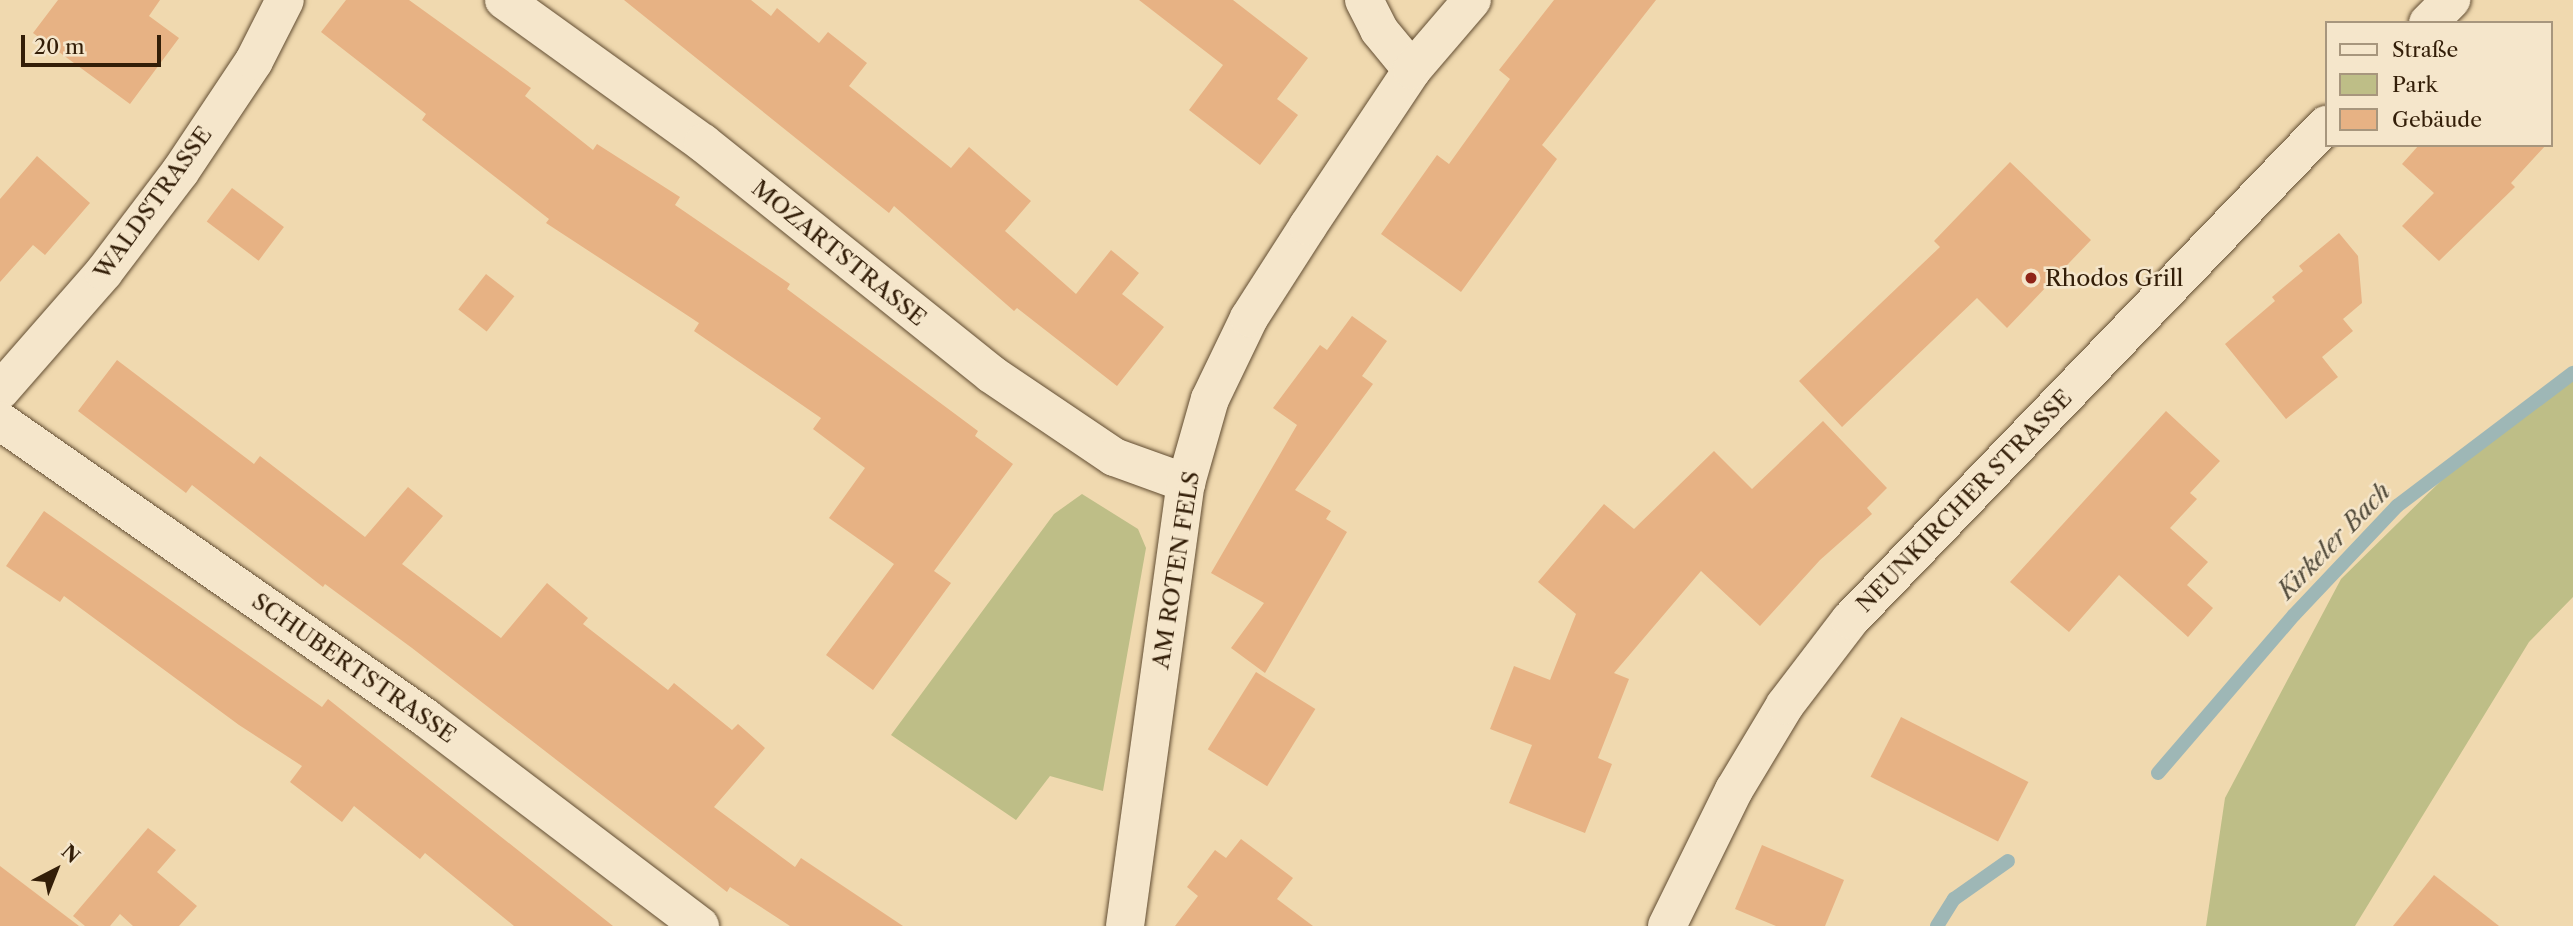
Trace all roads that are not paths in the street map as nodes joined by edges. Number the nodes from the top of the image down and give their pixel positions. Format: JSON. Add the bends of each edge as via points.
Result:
{"nodes":[{"id":1,"x":285,"y":0,"type":"edge"},
{"id":2,"x":504,"y":0,"type":"edge"},
{"id":3,"x":1364,"y":0,"type":"edge"},
{"id":4,"x":1472,"y":0,"type":"edge"},
{"id":5,"x":2451,"y":0,"type":"edge"},
{"id":6,"x":2430,"y":21,"type":"edge"},
{"id":7,"x":1412,"y":70,"type":"junction"},
{"id":8,"x":2324,"y":127,"type":"edge"},
{"id":9,"x":0,"y":391,"type":"edge"},
{"id":10,"x":0,"y":421,"type":"edge"},
{"id":11,"x":1186,"y":483,"type":"junction"},
{"id":12,"x":700,"y":926,"type":"edge"},
{"id":13,"x":1125,"y":926,"type":"edge"},
{"id":14,"x":1667,"y":926,"type":"edge"}],
"edges":[{"from":1,"to":9,"type":"street","name":"WALDSTRASSE","via":[[254,61],[180,172],[104,272]]},
{"from":2,"to":11,"type":"street","name":"MOZARTSTRASSE","via":[[703,143],[991,374],[1114,457]]},
{"from":3,"to":7,"type":"street","via":[[1379,30]]},
{"from":4,"to":7,"type":"street","name":"AM ROTEN FELS"},
{"from":5,"to":6,"type":"street"},
{"from":7,"to":11,"type":"street","name":"AM ROTEN FELS","via":[[1249,318],[1210,399]]},
{"from":8,"to":14,"type":"street","name":"NEUNKIRCHER STRASSE","via":[[1850,620],[1778,715],[1686,880]]},
{"from":10,"to":12,"type":"street","name":"SCHUBERTSTRASSE","via":[[426,718]]},
{"from":11,"to":13,"type":"street","name":"AM ROTEN FELS"}]}
